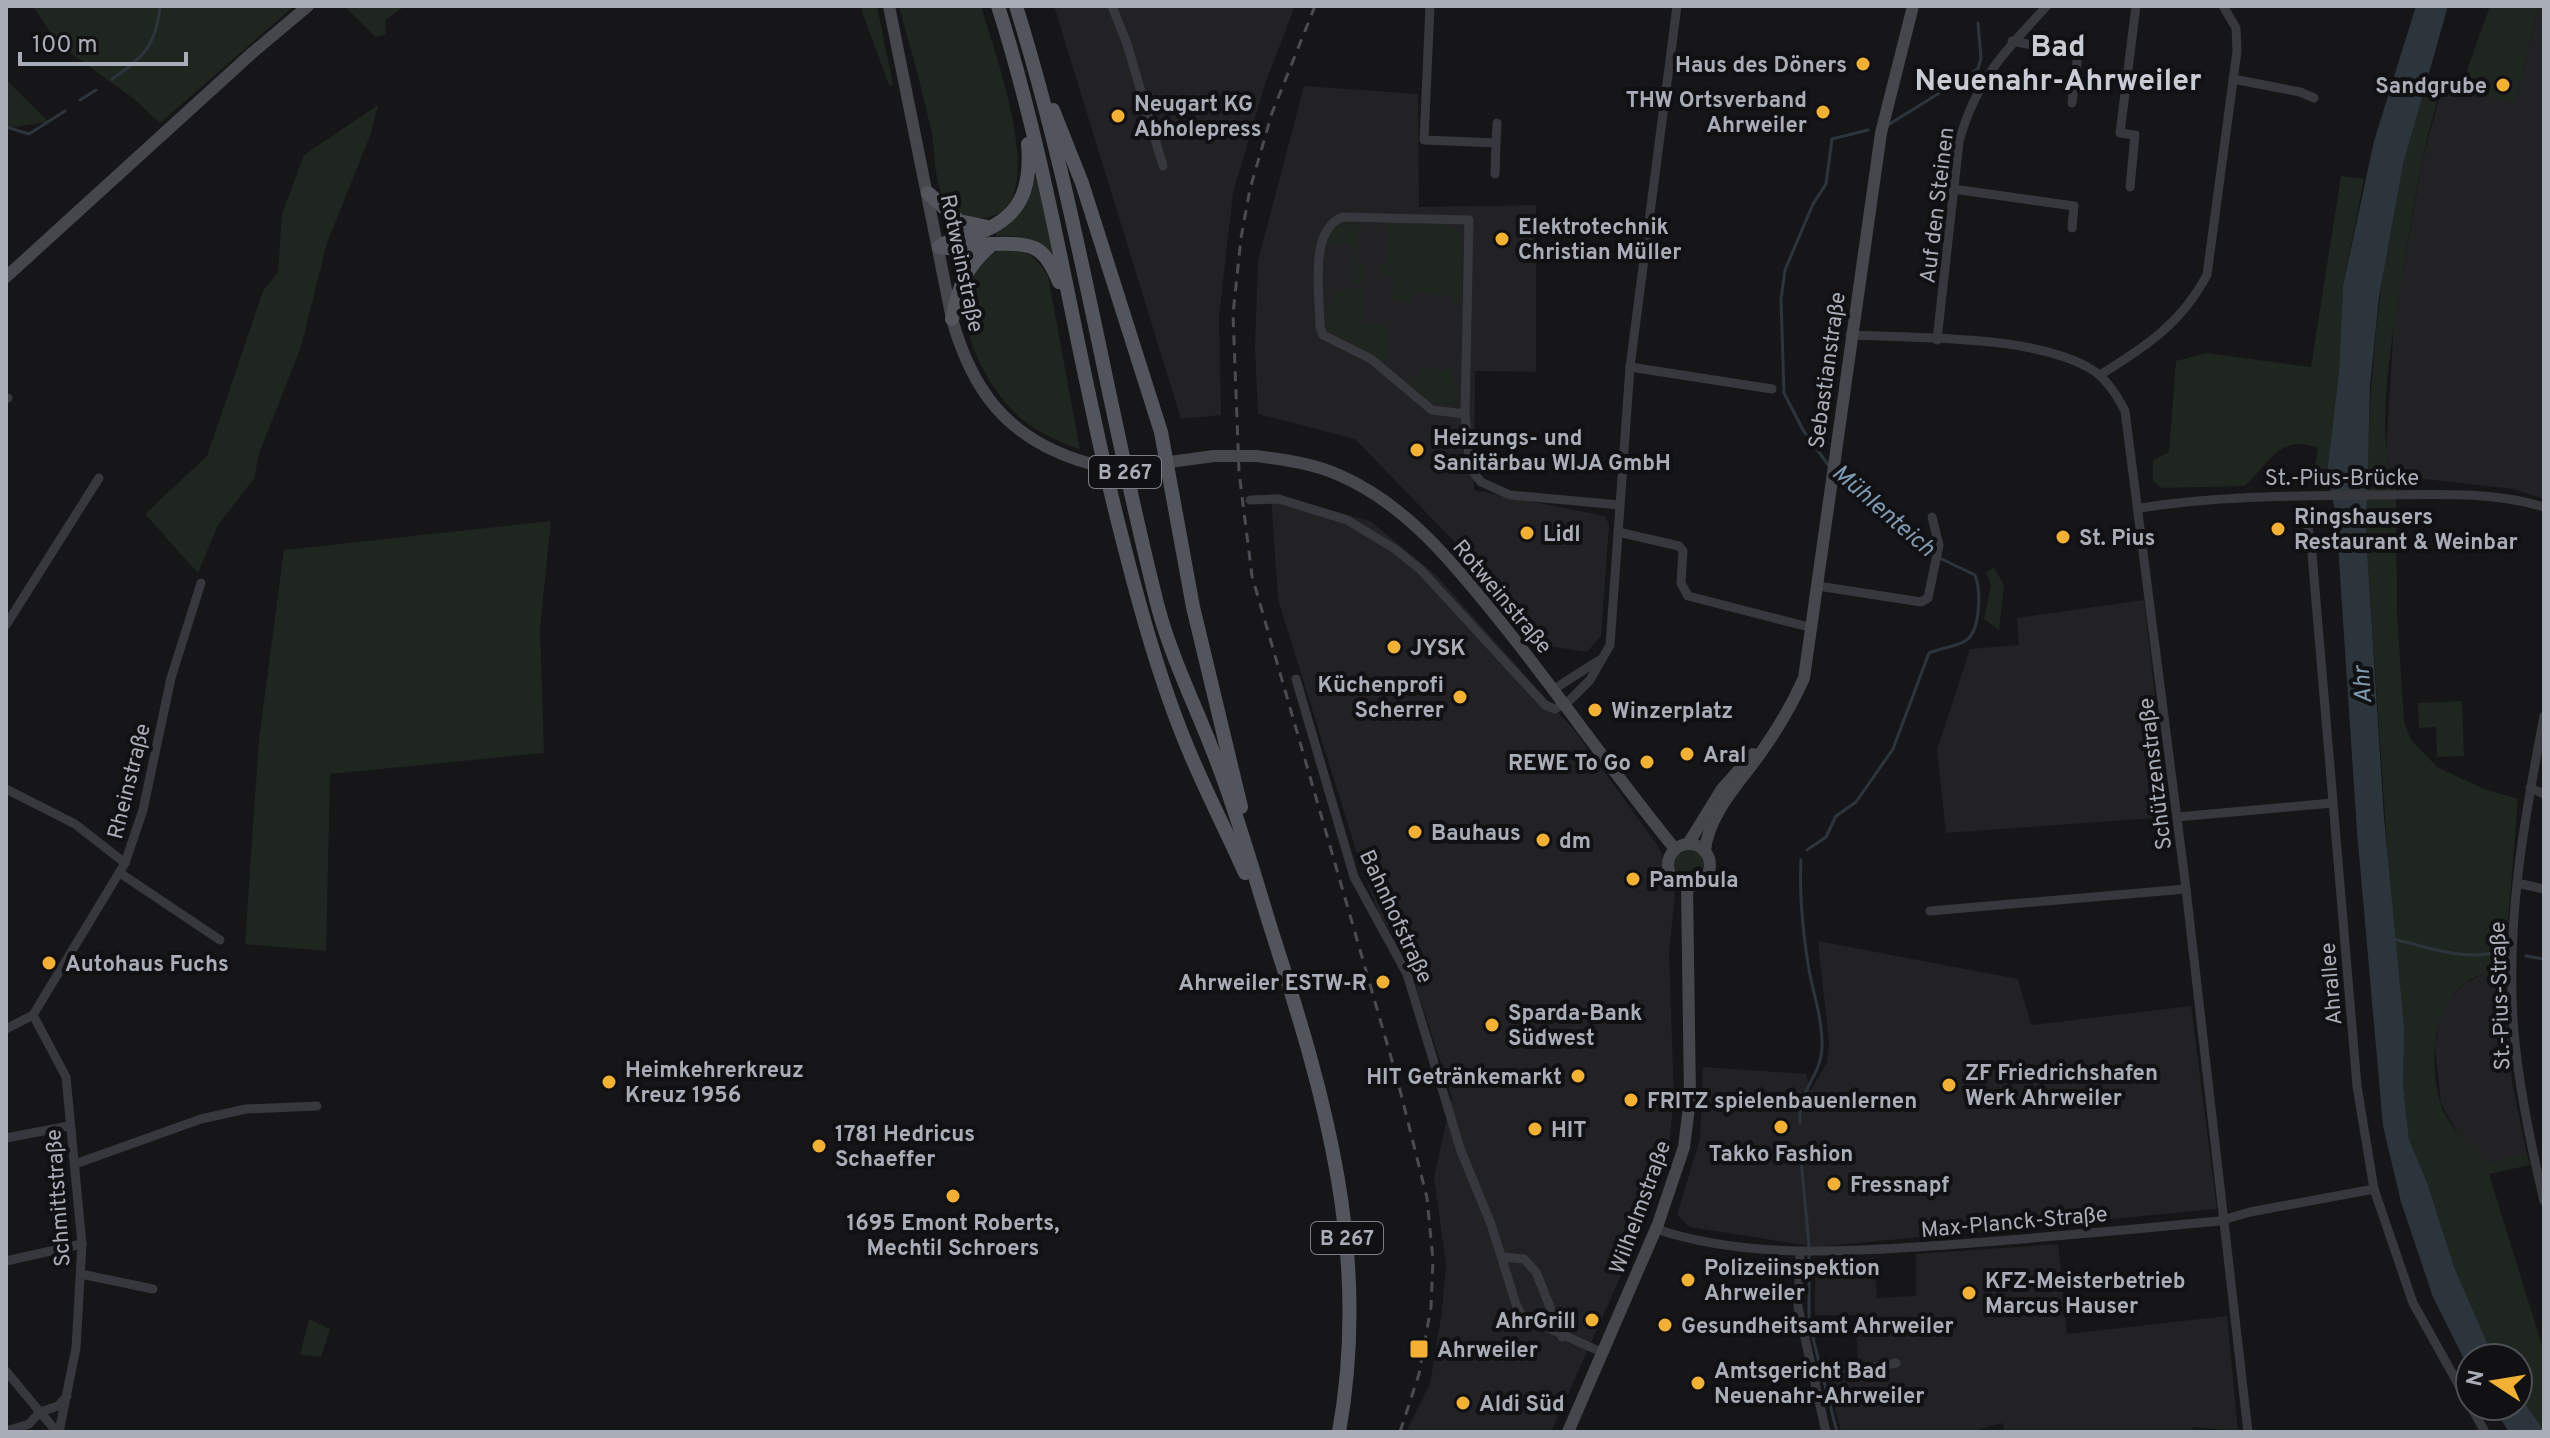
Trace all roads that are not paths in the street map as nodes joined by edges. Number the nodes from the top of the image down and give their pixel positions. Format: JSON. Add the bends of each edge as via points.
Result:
{"nodes":[{"id":1,"x":308,"y":6,"type":"edge"},
{"id":2,"x":889,"y":6,"type":"edge"},
{"id":3,"x":998,"y":6,"type":"edge"},
{"id":4,"x":1016,"y":6,"type":"edge"},
{"id":5,"x":1112,"y":6,"type":"edge"},
{"id":6,"x":1430,"y":6,"type":"edge"},
{"id":7,"x":1677,"y":6,"type":"edge"},
{"id":8,"x":1913,"y":6,"type":"edge"},
{"id":9,"x":2047,"y":6,"type":"edge"},
{"id":10,"x":2136,"y":6,"type":"edge"},
{"id":11,"x":2223,"y":6,"type":"edge"},
{"id":12,"x":2012,"y":41,"type":"junction"},
{"id":13,"x":1029,"y":50,"type":"junction"},
{"id":14,"x":2233,"y":79,"type":"junction"},
{"id":15,"x":1023,"y":90,"type":"junction"},
{"id":16,"x":2314,"y":98,"type":"dead end"},
{"id":17,"x":2072,"y":103,"type":"dead end"},
{"id":18,"x":1497,"y":123,"type":"dead end"},
{"id":19,"x":1496,"y":143,"type":"junction"},
{"id":20,"x":1163,"y":166,"type":"dead end"},
{"id":21,"x":1495,"y":174,"type":"dead end"},
{"id":22,"x":2130,"y":187,"type":"dead end"},
{"id":23,"x":1953,"y":189,"type":"junction"},
{"id":24,"x":928,"y":193,"type":"junction"},
{"id":25,"x":992,"y":227,"type":"junction"},
{"id":26,"x":2072,"y":228,"type":"dead end"},
{"id":27,"x":993,"y":244,"type":"junction"},
{"id":28,"x":939,"y":247,"type":"junction"},
{"id":29,"x":6,"y":277,"type":"edge"},
{"id":30,"x":952,"y":319,"type":"junction"},
{"id":31,"x":1076,"y":329,"type":"junction"},
{"id":32,"x":1850,"y":335,"type":"junction"},
{"id":33,"x":1937,"y":340,"type":"junction"},
{"id":34,"x":1630,"y":367,"type":"junction"},
{"id":35,"x":2100,"y":375,"type":"junction"},
{"id":36,"x":1772,"y":389,"type":"dead end"},
{"id":37,"x":1465,"y":414,"type":"junction"},
{"id":38,"x":1169,"y":462,"type":"junction"},
{"id":39,"x":99,"y":478,"type":"dead end"},
{"id":40,"x":1250,"y":500,"type":"dead end"},
{"id":41,"x":1620,"y":505,"type":"junction"},
{"id":42,"x":2544,"y":507,"type":"edge"},
{"id":43,"x":2140,"y":508,"type":"junction"},
{"id":44,"x":2304,"y":508,"type":"dead end"},
{"id":45,"x":1932,"y":517,"type":"dead end"},
{"id":46,"x":1618,"y":532,"type":"junction"},
{"id":47,"x":201,"y":583,"type":"dead end"},
{"id":48,"x":1818,"y":586,"type":"junction"},
{"id":49,"x":6,"y":625,"type":"edge"},
{"id":50,"x":1813,"y":628,"type":"junction"},
{"id":51,"x":1604,"y":657,"type":"junction"},
{"id":52,"x":1296,"y":679,"type":"dead end"},
{"id":53,"x":1554,"y":689,"type":"junction"},
{"id":54,"x":1565,"y":703,"type":"junction"},
{"id":55,"x":2544,"y":716,"type":"edge"},
{"id":56,"x":2530,"y":788,"type":"junction"},
{"id":57,"x":6,"y":789,"type":"edge"},
{"id":58,"x":1726,"y":792,"type":"junction"},
{"id":59,"x":2544,"y":794,"type":"edge"},
{"id":60,"x":2332,"y":803,"type":"junction"},
{"id":61,"x":2177,"y":817,"type":"junction"},
{"id":62,"x":1682,"y":846,"type":"junction"},
{"id":63,"x":1705,"y":851,"type":"junction"},
{"id":64,"x":123,"y":868,"type":"junction"},
{"id":65,"x":2517,"y":883,"type":"junction"},
{"id":66,"x":1687,"y":886,"type":"junction"},
{"id":67,"x":2186,"y":889,"type":"junction"},
{"id":68,"x":2544,"y":889,"type":"edge"},
{"id":69,"x":1930,"y":911,"type":"dead end"},
{"id":70,"x":1271,"y":927,"type":"junction"},
{"id":71,"x":220,"y":940,"type":"dead end"},
{"id":72,"x":33,"y":1015,"type":"junction"},
{"id":73,"x":6,"y":1029,"type":"edge"},
{"id":74,"x":317,"y":1106,"type":"dead end"},
{"id":75,"x":69,"y":1126,"type":"junction"},
{"id":76,"x":6,"y":1138,"type":"edge"},
{"id":77,"x":2544,"y":1148,"type":"edge"},
{"id":78,"x":2533,"y":1150,"type":"junction"},
{"id":79,"x":75,"y":1164,"type":"junction"},
{"id":80,"x":2374,"y":1189,"type":"junction"},
{"id":81,"x":2544,"y":1201,"type":"edge"},
{"id":82,"x":2225,"y":1220,"type":"junction"},
{"id":83,"x":1656,"y":1229,"type":"junction"},
{"id":84,"x":82,"y":1244,"type":"junction"},
{"id":85,"x":1806,"y":1253,"type":"junction"},
{"id":86,"x":1502,"y":1257,"type":"junction"},
{"id":87,"x":6,"y":1261,"type":"edge"},
{"id":88,"x":81,"y":1274,"type":"junction"},
{"id":89,"x":153,"y":1289,"type":"dead end"},
{"id":90,"x":1562,"y":1337,"type":"junction"},
{"id":91,"x":1601,"y":1352,"type":"junction"},
{"id":92,"x":1896,"y":1363,"type":"dead end"},
{"id":93,"x":6,"y":1371,"type":"edge"},
{"id":94,"x":1820,"y":1378,"type":"junction"},
{"id":95,"x":67,"y":1396,"type":"junction"},
{"id":96,"x":40,"y":1412,"type":"junction"},
{"id":97,"x":6,"y":1431,"type":"edge"},
{"id":98,"x":58,"y":1432,"type":"edge"},
{"id":99,"x":1339,"y":1432,"type":"edge"},
{"id":100,"x":1568,"y":1432,"type":"edge"},
{"id":101,"x":1826,"y":1432,"type":"edge"},
{"id":102,"x":2248,"y":1432,"type":"edge"},
{"id":103,"x":2485,"y":1432,"type":"edge"}],
"edges":[{"from":1,"to":29,"type":"main road"},
{"from":2,"to":24,"type":"main road","name":"Rotweinstraße"},
{"from":3,"to":15,"type":"main road","number":"B 267"},
{"from":4,"to":13,"type":"main road","number":"B 267"},
{"from":5,"to":20,"type":"street"},
{"from":6,"to":19,"type":"street","via":[[1424,140]]},
{"from":7,"to":34,"type":"street"},
{"from":8,"to":32,"type":"main road","name":"Sebastianstraße","via":[[1888,95]]},
{"from":9,"to":12,"type":"street","name":"Auf den Steinen"},
{"from":10,"to":22,"type":"street","via":[[2120,133],[2135,135]]},
{"from":11,"to":14,"type":"street","via":[[2236,28]]},
{"from":12,"to":17,"type":"street","via":[[2078,54]]},
{"from":12,"to":23,"type":"street","name":"Auf den Steinen","via":[[1980,84],[1966,116]]},
{"from":13,"to":38,"type":"main road","via":[[1082,183]]},
{"from":13,"to":70,"type":"main road","number":"B 267","via":[[1161,616],[1221,771]]},
{"from":14,"to":16,"type":"street"},
{"from":14,"to":35,"type":"street","via":[[2207,275],[2190,307]]},
{"from":15,"to":25,"type":"main road","number":"B 267","via":[[1027,183],[1014,211]]},
{"from":15,"to":31,"type":"main road","number":"B 267"},
{"from":18,"to":19,"type":"street"},
{"from":19,"to":21,"type":"street"},
{"from":23,"to":26,"type":"street","via":[[2074,206]]},
{"from":23,"to":33,"type":"street","name":"Auf den Steinen"},
{"from":24,"to":25,"type":"main road","via":[[959,221]]},
{"from":24,"to":28,"type":"main road","name":"Rotweinstraße"},
{"from":25,"to":28,"type":"main road","number":"B 267"},
{"from":27,"to":28,"type":"main road"},
{"from":27,"to":30,"type":"main road","via":[[973,259],[959,284]]},
{"from":27,"to":31,"type":"main road","number":"B 267","via":[[1035,247],[1050,259]]},
{"from":28,"to":30,"type":"main road","name":"Rotweinstraße"},
{"from":30,"to":38,"type":"main road","name":"Rotweinstraße","bridge":true,"via":[[972,377],[1031,440],[1113,468]]},
{"from":31,"to":70,"type":"main road","number":"B 267","via":[[1119,527],[1164,679],[1189,750]]},
{"from":32,"to":33,"type":"street","name":"Schützenstraße"},
{"from":32,"to":48,"type":"main road","name":"Sebastianstraße"},
{"from":33,"to":35,"type":"street","name":"Schützenstraße","via":[[2029,348],[2073,360]]},
{"from":34,"to":36,"type":"street"},
{"from":34,"to":41,"type":"street"},
{"from":35,"to":43,"type":"street","name":"Schützenstraße","via":[[2125,411]]},
{"from":37,"to":37,"type":"street","via":[[1469,220],[1334,220],[1321,238],[1323,335],[1371,359],[1432,410]]},
{"from":37,"to":41,"type":"street","via":[[1470,468],[1493,490]]},
{"from":38,"to":53,"type":"main road","name":"Rotweinstraße","bridge":true,"via":[[1256,456],[1341,475],[1406,518],[1460,573]]},
{"from":38,"to":70,"type":"main road","number":"B 267","via":[[1193,607]]},
{"from":39,"to":49,"type":"street"},
{"from":40,"to":54,"type":"street","name":"Rotweinstraße","via":[[1279,499],[1347,520],[1395,549],[1421,570],[1537,699],[1555,709]]},
{"from":41,"to":46,"type":"street"},
{"from":42,"to":43,"type":"street","name":"St.-Pius-Brücke","via":[[2466,495],[2400,495],[2201,498]]},
{"from":43,"to":61,"type":"street","name":"Schützenstraße"},
{"from":44,"to":60,"type":"street","name":"Ahrallee"},
{"from":45,"to":48,"type":"street","via":[[1939,549],[1932,592],[1921,602]]},
{"from":46,"to":50,"type":"street","via":[[1679,546],[1681,583],[1688,596]]},
{"from":46,"to":51,"type":"street","via":[[1610,645]]},
{"from":47,"to":64,"type":"street","name":"Rheinstraße"},
{"from":48,"to":50,"type":"main road","name":"Sebastianstraße"},
{"from":50,"to":58,"type":"main road","name":"Sebastianstraße","via":[[1804,678],[1772,734]]},
{"from":51,"to":53,"type":"street"},
{"from":51,"to":54,"type":"street","via":[[1590,680]]},
{"from":52,"to":86,"type":"street","name":"Bahnhofstraße","via":[[1354,877],[1407,974],[1461,1151]]},
{"from":53,"to":54,"type":"main road","name":"Rotweinstraße"},
{"from":54,"to":62,"type":"main road","name":"Rotweinstraße"},
{"from":55,"to":56,"type":"street","name":"St.-Pius-Straße"},
{"from":56,"to":59,"type":"street"},
{"from":56,"to":65,"type":"street","name":"St.-Pius-Straße"},
{"from":57,"to":64,"type":"street","via":[[75,824]]},
{"from":58,"to":62,"type":"main road","name":"Sebastianstraße"},
{"from":58,"to":63,"type":"main road","name":"Sebastianstraße"},
{"from":60,"to":61,"type":"street"},
{"from":60,"to":80,"type":"street","name":"Ahrallee","via":[[2357,1086]]},
{"from":61,"to":67,"type":"street","name":"Schützenstraße"},
{"from":62,"to":63,"type":"main road"},
{"from":62,"to":66,"type":"main road","via":[[1668,868],[1674,881]]},
{"from":63,"to":66,"type":"main road","via":[[1709,871],[1701,883]]},
{"from":64,"to":71,"type":"street"},
{"from":64,"to":72,"type":"street","name":"Rheinstraße"},
{"from":65,"to":68,"type":"street"},
{"from":65,"to":78,"type":"street","name":"St.-Pius-Straße","via":[[2514,1031]]},
{"from":66,"to":83,"type":"main road","name":"Wilhelmstraße","via":[[1690,1099],[1684,1147]]},
{"from":67,"to":69,"type":"street"},
{"from":67,"to":82,"type":"street","name":"Schützenstraße"},
{"from":70,"to":99,"type":"main road","number":"B 267","via":[[1310,1048],[1343,1191],[1350,1329]]},
{"from":72,"to":73,"type":"street"},
{"from":72,"to":75,"type":"street","name":"Schmittstraße","via":[[66,1077]]},
{"from":74,"to":79,"type":"street","via":[[246,1109],[201,1119]]},
{"from":75,"to":76,"type":"street"},
{"from":75,"to":79,"type":"street","name":"Schmittstraße"},
{"from":77,"to":78,"type":"street"},
{"from":78,"to":81,"type":"street","name":"St.-Pius-Straße"},
{"from":79,"to":84,"type":"street","name":"Schmittstraße"},
{"from":80,"to":82,"type":"street","name":"Max-Planck-Straße"},
{"from":80,"to":103,"type":"street","name":"Ahrallee","via":[[2413,1303]]},
{"from":82,"to":85,"type":"street","name":"Max-Planck-Straße"},
{"from":82,"to":102,"type":"street","name":"Schützenstraße"},
{"from":83,"to":85,"type":"street","name":"Max-Planck-Straße","via":[[1688,1240]]},
{"from":83,"to":91,"type":"main road","name":"Wilhelmstraße"},
{"from":84,"to":87,"type":"street"},
{"from":84,"to":88,"type":"street","name":"Schmittstraße"},
{"from":85,"to":94,"type":"street","via":[[1798,1307]]},
{"from":86,"to":90,"type":"street","name":"Bahnhofstraße","via":[[1522,1316]]},
{"from":86,"to":90,"type":"street","via":[[1524,1259],[1536,1272]]},
{"from":88,"to":89,"type":"street"},
{"from":88,"to":95,"type":"street","name":"Schmittstraße"},
{"from":90,"to":91,"type":"street","name":"Bahnhofstraße"},
{"from":91,"to":100,"type":"main road","name":"Wilhelmstraße"},
{"from":92,"to":94,"type":"street"},
{"from":93,"to":96,"type":"street"},
{"from":94,"to":101,"type":"street"},
{"from":95,"to":96,"type":"street","via":[[58,1406]]},
{"from":95,"to":98,"type":"street","name":"Schmittstraße"},
{"from":96,"to":97,"type":"street","via":[[29,1424]]},
{"from":96,"to":98,"type":"street"}]}
